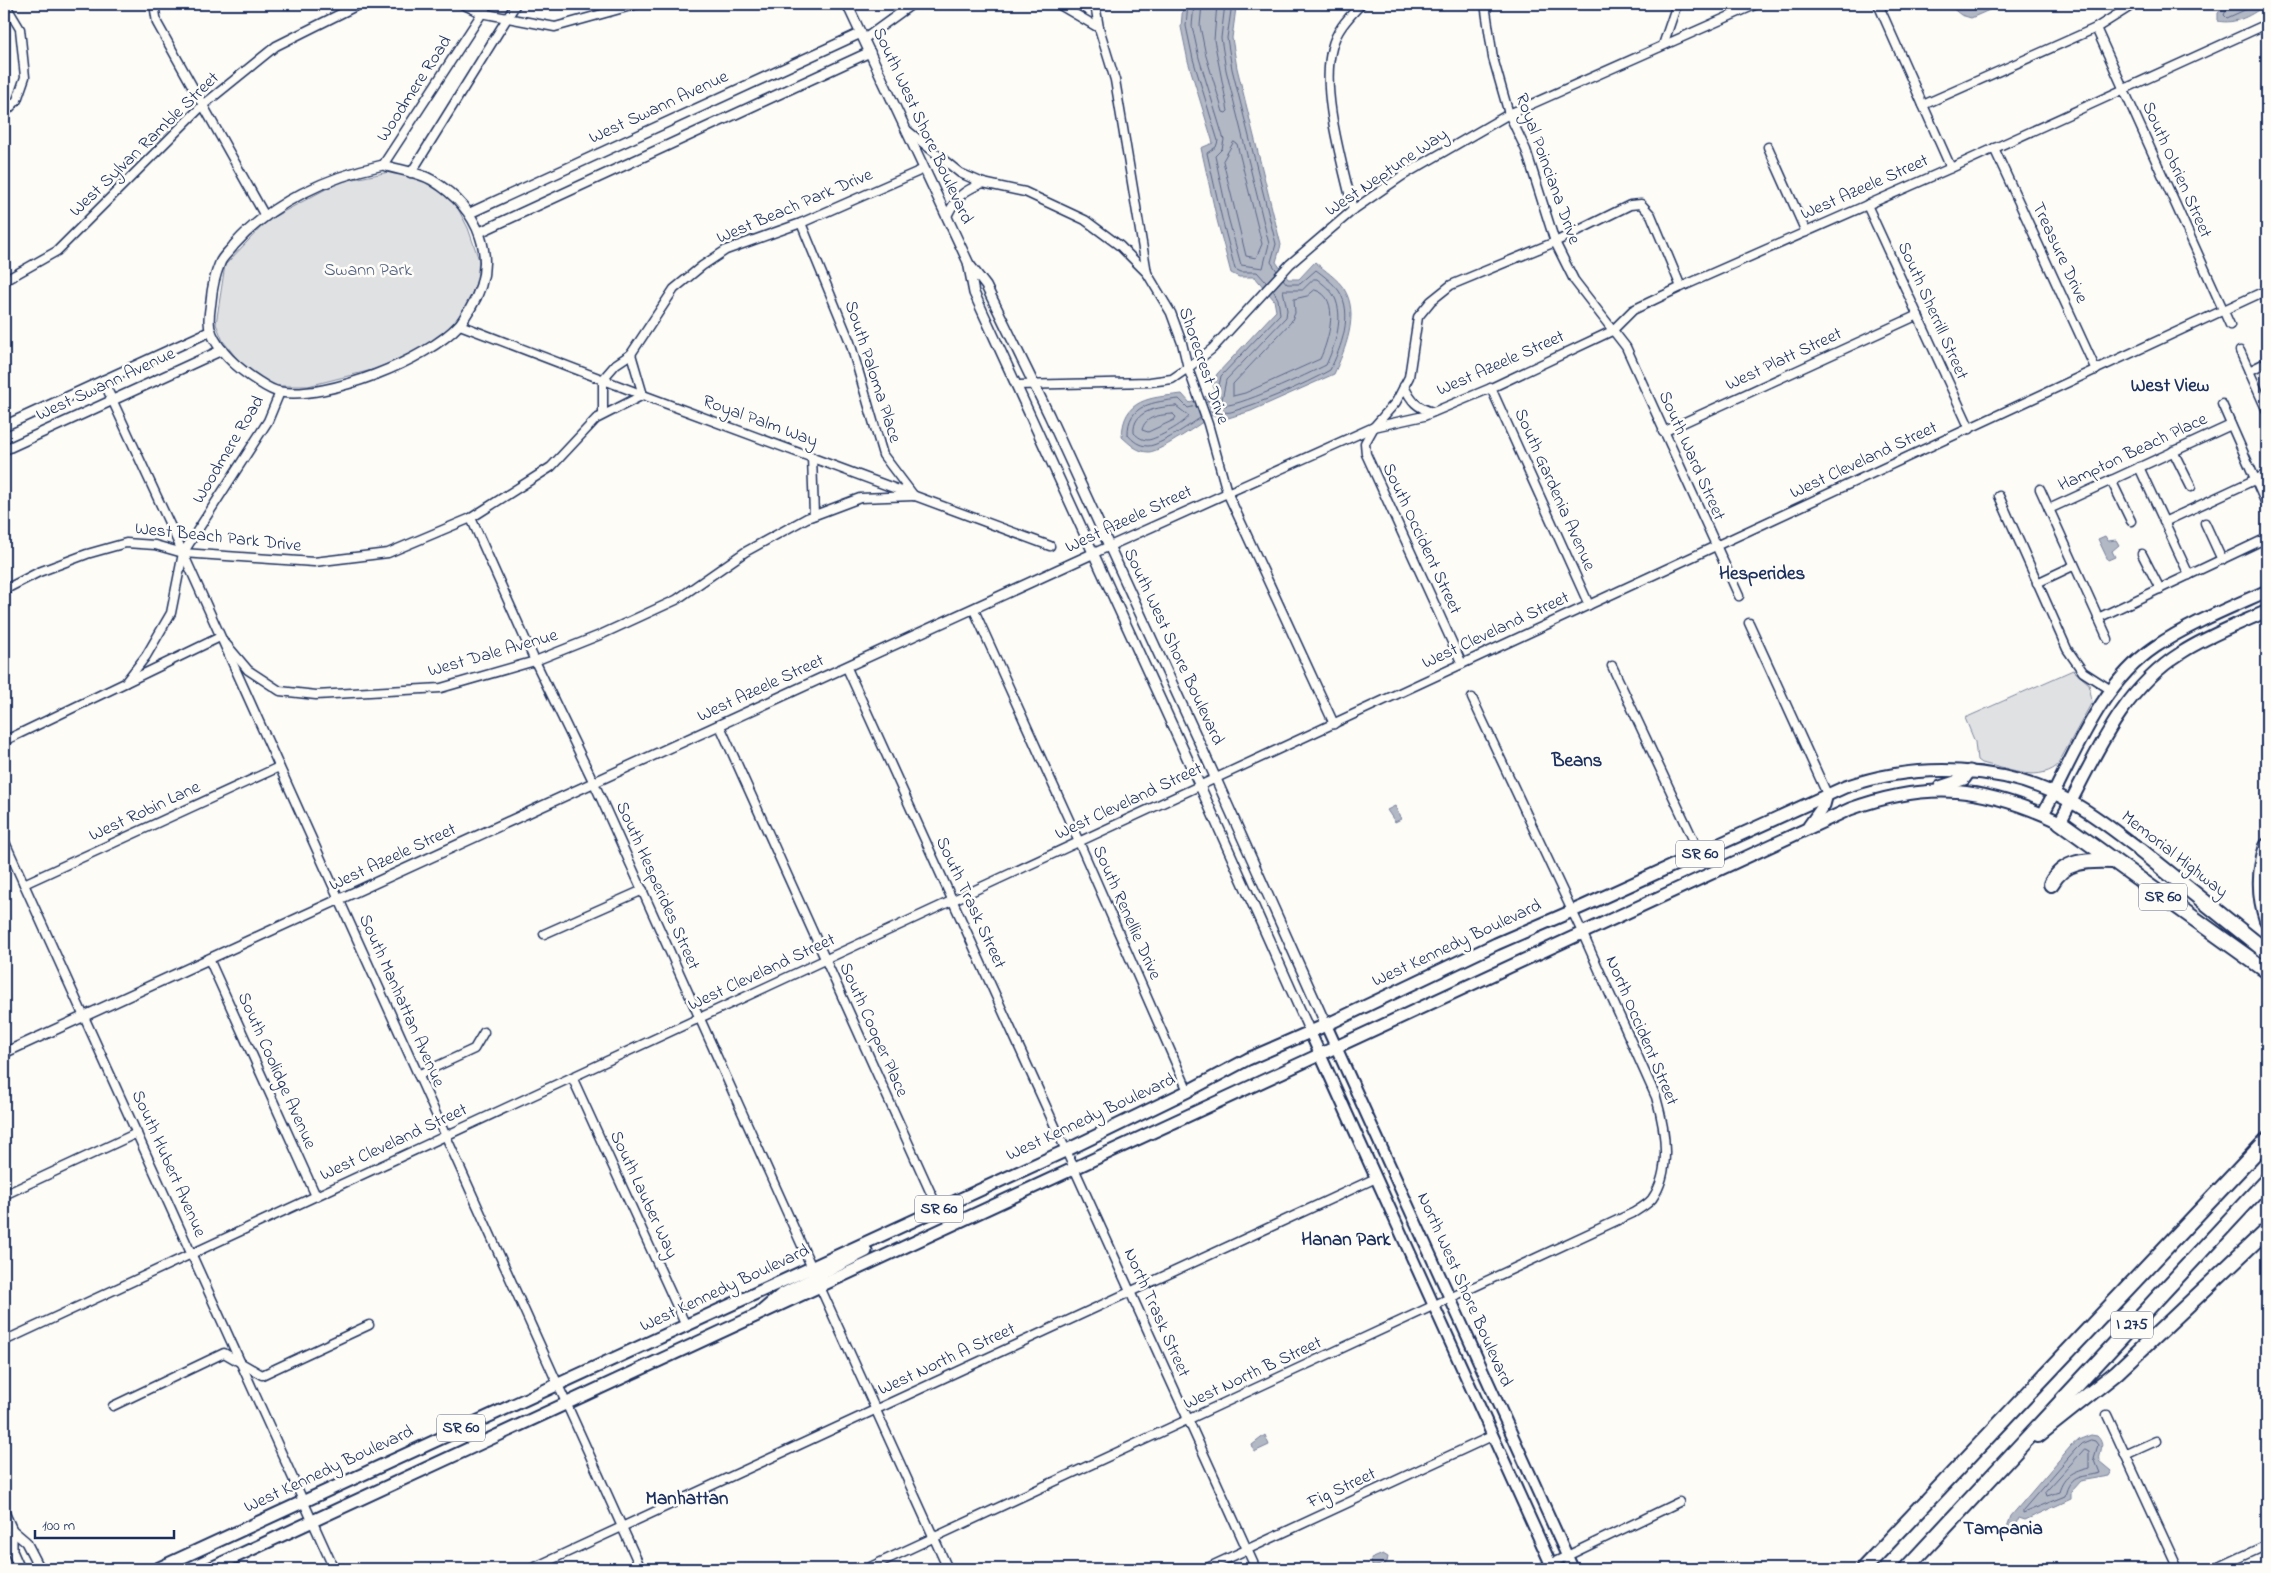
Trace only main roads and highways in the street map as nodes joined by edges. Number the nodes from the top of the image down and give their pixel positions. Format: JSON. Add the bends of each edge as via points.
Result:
{"nodes":[{"id":1,"x":2267,"y":590,"type":"edge"},
{"id":2,"x":2267,"y":611,"type":"edge"},
{"id":3,"x":1970,"y":771,"type":"junction"},
{"id":4,"x":1919,"y":792,"type":"junction"},
{"id":5,"x":2054,"y":793,"type":"junction"},
{"id":6,"x":1827,"y":794,"type":"junction"},
{"id":7,"x":2072,"y":802,"type":"junction"},
{"id":8,"x":2043,"y":814,"type":"junction"},
{"id":9,"x":2060,"y":822,"type":"junction"},
{"id":10,"x":1808,"y":828,"type":"junction"},
{"id":11,"x":2267,"y":846,"type":"edge"},
{"id":12,"x":2140,"y":850,"type":"joint"},
{"id":13,"x":1700,"y":854,"type":"junction"},
{"id":14,"x":2112,"y":861,"type":"junction"},
{"id":15,"x":1709,"y":873,"type":"junction"},
{"id":16,"x":2051,"y":884,"type":"dead end"},
{"id":17,"x":2267,"y":920,"type":"edge"},
{"id":18,"x":2267,"y":952,"type":"edge"},
{"id":19,"x":2267,"y":971,"type":"edge"},
{"id":20,"x":1326,"y":1025,"type":"junction"},
{"id":21,"x":1310,"y":1032,"type":"junction"},
{"id":22,"x":1337,"y":1048,"type":"junction"},
{"id":23,"x":1319,"y":1056,"type":"junction"},
{"id":24,"x":2267,"y":1140,"type":"edge"},
{"id":25,"x":2267,"y":1180,"type":"edge"},
{"id":26,"x":2267,"y":1230,"type":"edge"},
{"id":27,"x":887,"y":1233,"type":"junction"},
{"id":28,"x":812,"y":1268,"type":"junction"},
{"id":29,"x":820,"y":1287,"type":"junction"},
{"id":30,"x":757,"y":1316,"type":"junction"},
{"id":31,"x":1998,"y":1470,"type":"junction"},
{"id":32,"x":1552,"y":1567,"type":"edge"},
{"id":33,"x":157,"y":1569,"type":"edge"},
{"id":34,"x":209,"y":1569,"type":"edge"},
{"id":35,"x":1573,"y":1569,"type":"edge"},
{"id":36,"x":1863,"y":1569,"type":"edge"},
{"id":37,"x":1906,"y":1569,"type":"edge"}],
"edges":[{"from":1,"to":5,"type":"main road","via":[[2198,623],[2154,648],[2137,662],[2111,690],[2093,718]]},
{"from":2,"to":7,"type":"main road","via":[[2182,652],[2149,677],[2111,726]]},
{"from":3,"to":4,"type":"main road","via":[[1964,779]]},
{"from":3,"to":5,"type":"main road","name":"West Kennedy Boulevard","number":"SR 60"},
{"from":3,"to":6,"type":"main road","name":"West Kennedy Boulevard","number":"SR 60","via":[[1896,773]]},
{"from":4,"to":8,"type":"main road","number":"SR 60","via":[[1948,790],[1980,794],[2021,804]]},
{"from":4,"to":10,"type":"main road","number":"SR 60","via":[[1875,800]]},
{"from":5,"to":7,"type":"main road","name":"Memorial Highway","number":"SR 60"},
{"from":5,"to":8,"type":"main road"},
{"from":6,"to":10,"type":"main road","via":[[1824,805]]},
{"from":6,"to":13,"type":"main road","name":"West Kennedy Boulevard","number":"SR 60"},
{"from":7,"to":9,"type":"main road"},
{"from":7,"to":12,"type":"main road","name":"Memorial Highway","number":"SR 60"},
{"from":8,"to":9,"type":"main road","number":"SR 60"},
{"from":9,"to":14,"type":"highway","number":"SR 60"},
{"from":10,"to":15,"type":"main road","number":"SR 60"},
{"from":11,"to":17,"type":"highway","via":[[2261,893]]},
{"from":12,"to":18,"type":"highway","name":"Memorial Highway","number":"SR 60"},
{"from":13,"to":15,"type":"main road"},
{"from":13,"to":20,"type":"main road","name":"West Kennedy Boulevard","number":"SR 60","via":[[1478,952]]},
{"from":14,"to":16,"type":"highway","via":[[2068,865]]},
{"from":14,"to":19,"type":"highway","number":"SR 60"},
{"from":15,"to":22,"type":"main road","number":"SR 60"},
{"from":20,"to":21,"type":"main road","name":"West Kennedy Boulevard","number":"SR 60"},
{"from":20,"to":22,"type":"main road","name":"North West Shore Boulevard"},
{"from":21,"to":23,"type":"main road"},
{"from":21,"to":27,"type":"main road","name":"West Kennedy Boulevard","number":"SR 60"},
{"from":22,"to":23,"type":"main road","number":"SR 60"},
{"from":22,"to":35,"type":"main road","name":"North West Shore Boulevard"},
{"from":23,"to":29,"type":"main road","number":"SR 60"},
{"from":23,"to":32,"type":"main road"},
{"from":24,"to":36,"type":"highway","number":"I 275"},
{"from":25,"to":31,"type":"highway","number":"I 275"},
{"from":26,"to":31,"type":"highway","via":[[2116,1373]]},
{"from":27,"to":28,"type":"main road","name":"West Kennedy Boulevard","number":"SR 60"},
{"from":27,"to":29,"type":"main road","via":[[862,1253],[819,1275]]},
{"from":28,"to":30,"type":"main road","via":[[812,1279],[771,1301]]},
{"from":28,"to":33,"type":"main road","name":"West Kennedy Boulevard","number":"SR 60"},
{"from":29,"to":30,"type":"main road","number":"SR 60"},
{"from":30,"to":34,"type":"main road","number":"SR 60"},
{"from":31,"to":37,"type":"highway","number":"I 275"}]}
